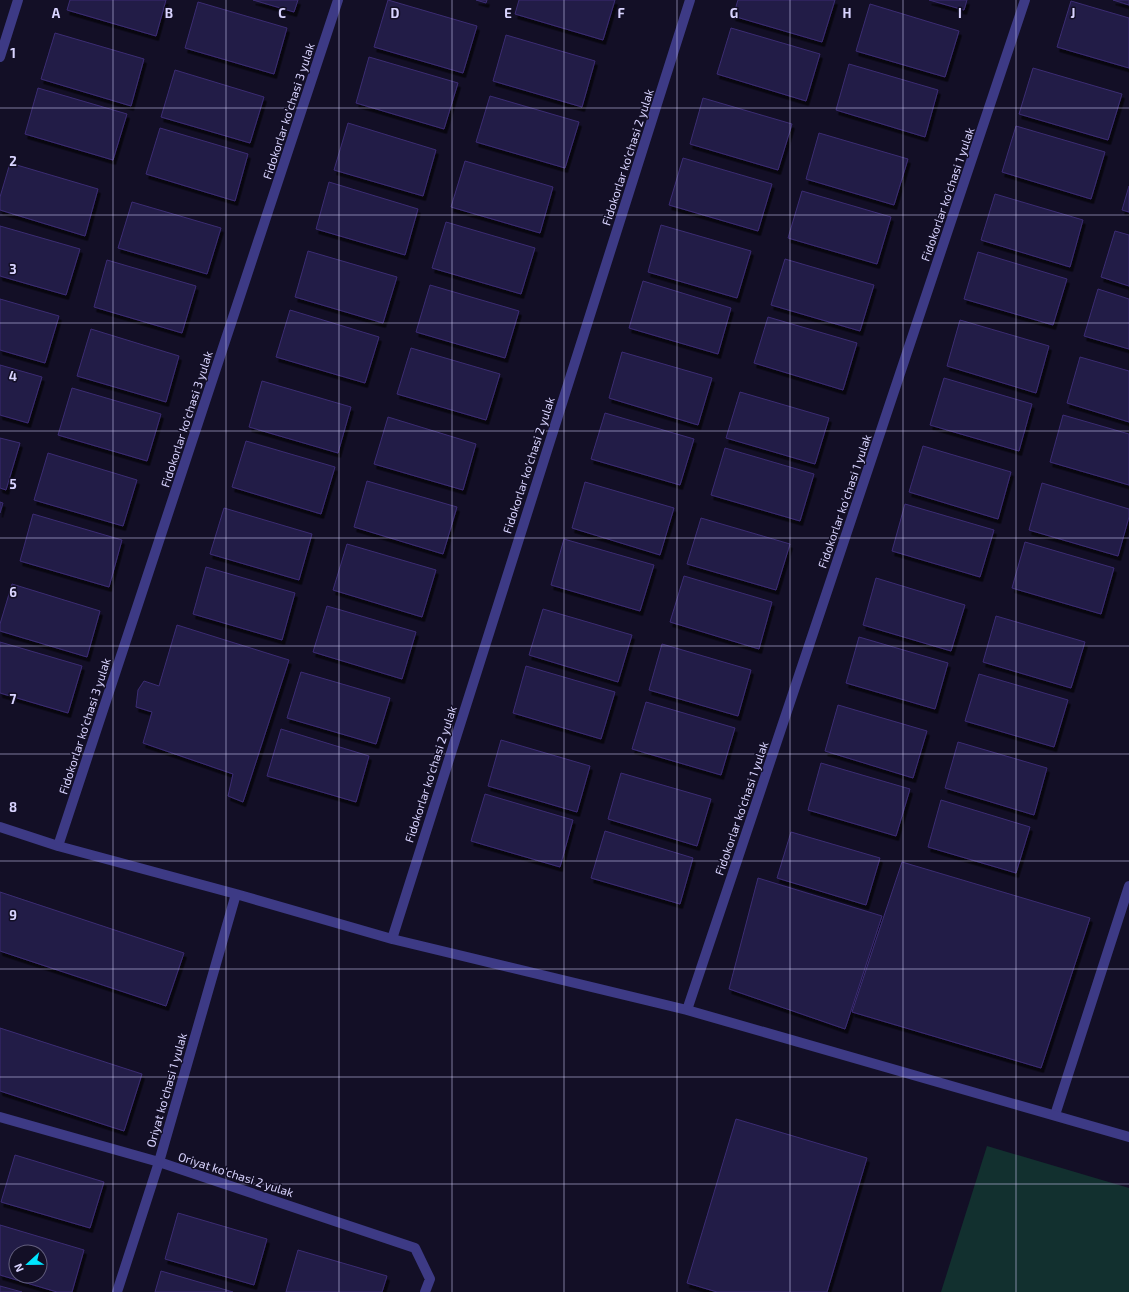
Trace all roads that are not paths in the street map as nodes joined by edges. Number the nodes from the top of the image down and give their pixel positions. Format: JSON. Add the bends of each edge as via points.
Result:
{"nodes":[{"id":1,"x":18,"y":0,"type":"edge"},
{"id":2,"x":338,"y":0,"type":"edge"},
{"id":3,"x":690,"y":0,"type":"edge"},
{"id":4,"x":1026,"y":0,"type":"edge"},
{"id":5,"x":0,"y":57,"type":"edge"},
{"id":6,"x":0,"y":827,"type":"edge"},
{"id":7,"x":58,"y":846,"type":"junction"},
{"id":8,"x":1129,"y":886,"type":"edge"},
{"id":9,"x":236,"y":894,"type":"junction"},
{"id":10,"x":392,"y":939,"type":"junction"},
{"id":11,"x":687,"y":1010,"type":"junction"},
{"id":12,"x":1055,"y":1115,"type":"junction"},
{"id":13,"x":0,"y":1117,"type":"edge"},
{"id":14,"x":1129,"y":1137,"type":"edge"},
{"id":15,"x":159,"y":1162,"type":"junction"},
{"id":16,"x":117,"y":1292,"type":"edge"},
{"id":17,"x":425,"y":1292,"type":"edge"}],
"edges":[{"from":1,"to":5,"type":"street"},
{"from":2,"to":7,"type":"street","name":"Fidokorlar ko'chasi 3 yulak"},
{"from":3,"to":10,"type":"street","name":"Fidokorlar ko'chasi 2 yulak"},
{"from":4,"to":11,"type":"street","name":"Fidokorlar ko'chasi 1 yulak"},
{"from":6,"to":7,"type":"street"},
{"from":7,"to":9,"type":"street"},
{"from":8,"to":12,"type":"street"},
{"from":9,"to":10,"type":"street"},
{"from":9,"to":15,"type":"street","name":"Oriyat ko'chasi 1 yulak"},
{"from":10,"to":11,"type":"street"},
{"from":11,"to":12,"type":"street"},
{"from":12,"to":14,"type":"street"},
{"from":13,"to":15,"type":"street","name":"Oriyat ko'chasi 2 yulak"},
{"from":15,"to":16,"type":"street","name":"Oriyat ko'chasi 1 yulak"},
{"from":15,"to":17,"type":"street","name":"Oriyat ko'chasi 2 yulak","via":[[415,1248],[430,1279]]}]}
